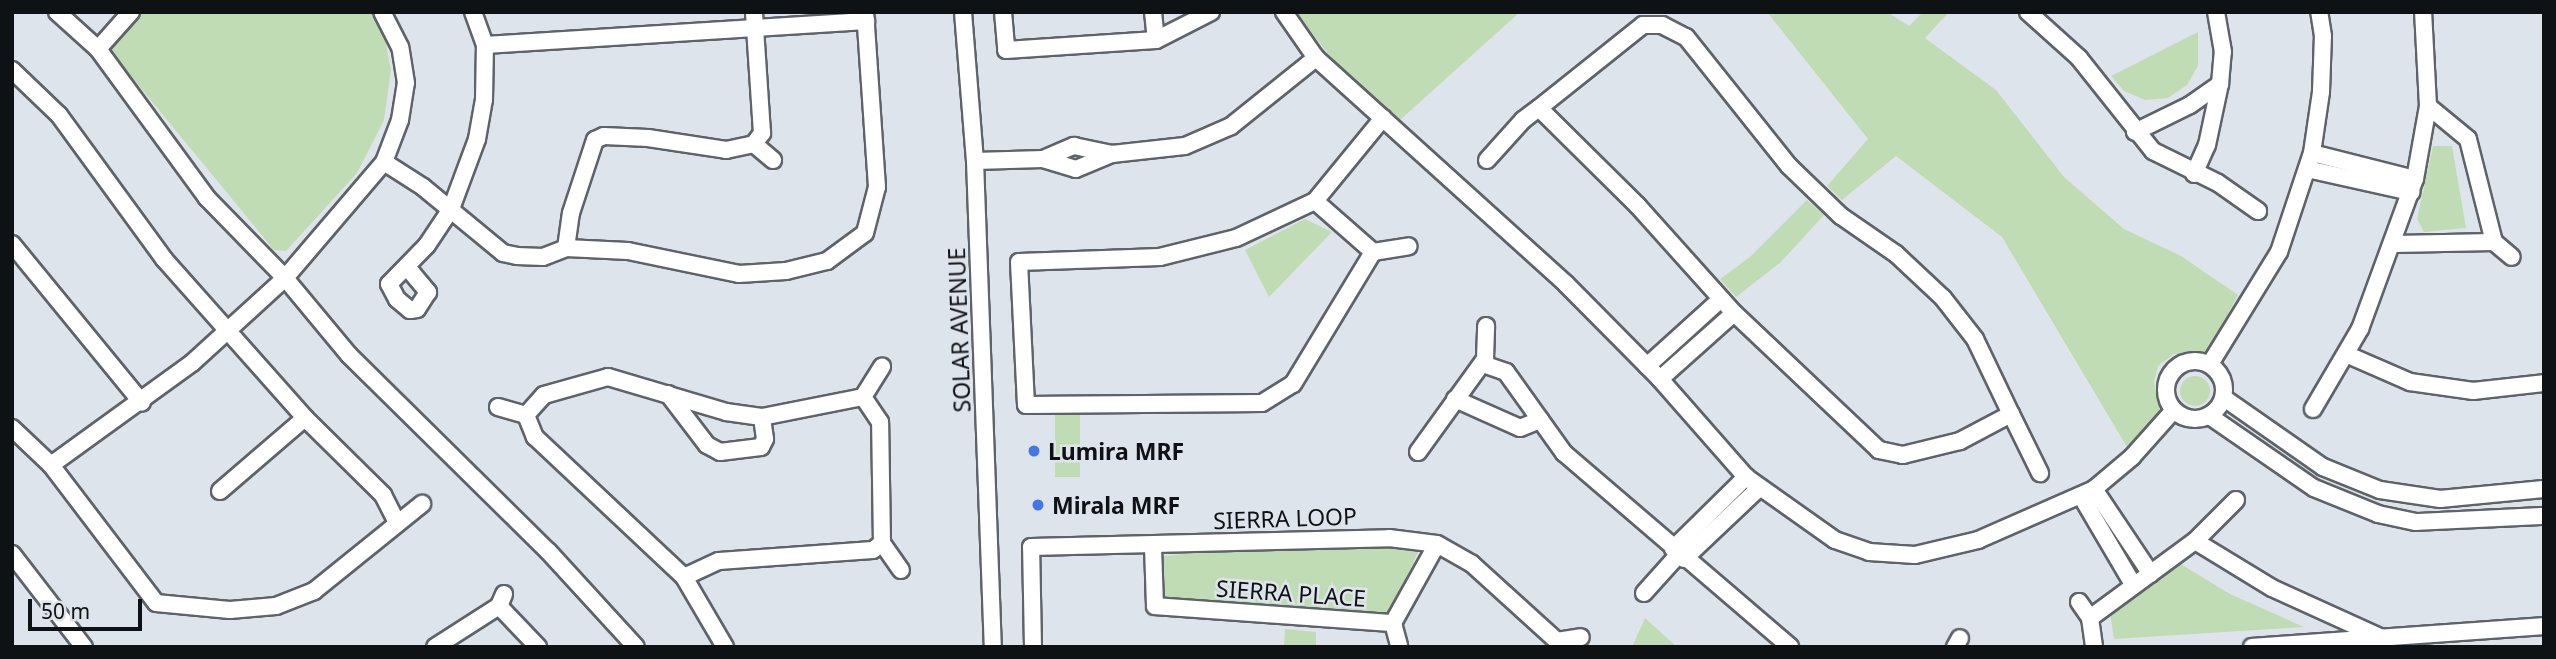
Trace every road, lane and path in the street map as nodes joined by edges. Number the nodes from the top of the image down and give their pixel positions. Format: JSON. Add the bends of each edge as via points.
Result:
{"nodes":[{"id":1,"x":57,"y":12,"type":"edge"},
{"id":2,"x":131,"y":12,"type":"edge"},
{"id":3,"x":382,"y":12,"type":"edge"},
{"id":4,"x":473,"y":12,"type":"edge"},
{"id":5,"x":963,"y":12,"type":"edge"},
{"id":6,"x":1003,"y":12,"type":"edge"},
{"id":7,"x":1153,"y":12,"type":"edge"},
{"id":8,"x":1211,"y":12,"type":"edge"},
{"id":9,"x":1284,"y":12,"type":"edge"},
{"id":10,"x":2028,"y":12,"type":"edge"},
{"id":11,"x":2216,"y":12,"type":"edge"},
{"id":12,"x":2319,"y":12,"type":"edge"},
{"id":13,"x":2423,"y":12,"type":"edge"},
{"id":14,"x":866,"y":17,"type":"edge"},
{"id":15,"x":755,"y":20,"type":"edge"},
{"id":16,"x":1156,"y":40,"type":"junction"},
{"id":17,"x":485,"y":45,"type":"junction"},
{"id":18,"x":98,"y":49,"type":"junction"},
{"id":19,"x":1316,"y":58,"type":"junction"},
{"id":20,"x":12,"y":70,"type":"edge"},
{"id":21,"x":2220,"y":84,"type":"junction"},
{"id":22,"x":2428,"y":106,"type":"junction"},
{"id":23,"x":1539,"y":108,"type":"junction"},
{"id":24,"x":1383,"y":118,"type":"junction"},
{"id":25,"x":2135,"y":132,"type":"junction"},
{"id":26,"x":754,"y":144,"type":"junction"},
{"id":27,"x":773,"y":160,"type":"dead end"},
{"id":28,"x":1487,"y":160,"type":"dead end"},
{"id":29,"x":975,"y":161,"type":"junction"},
{"id":30,"x":2309,"y":161,"type":"junction"},
{"id":31,"x":384,"y":162,"type":"junction"},
{"id":32,"x":2194,"y":174,"type":"junction"},
{"id":33,"x":2413,"y":186,"type":"junction"},
{"id":34,"x":1315,"y":201,"type":"junction"},
{"id":35,"x":451,"y":209,"type":"junction"},
{"id":36,"x":2258,"y":211,"type":"dead end"},
{"id":37,"x":2494,"y":242,"type":"junction"},
{"id":38,"x":12,"y":244,"type":"edge"},
{"id":39,"x":2394,"y":244,"type":"junction"},
{"id":40,"x":1409,"y":246,"type":"dead end"},
{"id":41,"x":566,"y":248,"type":"junction"},
{"id":42,"x":1373,"y":251,"type":"junction"},
{"id":43,"x":2512,"y":257,"type":"dead end"},
{"id":44,"x":407,"y":267,"type":"dead end"},
{"id":45,"x":285,"y":278,"type":"junction"},
{"id":46,"x":1721,"y":299,"type":"junction"},
{"id":47,"x":1734,"y":313,"type":"junction"},
{"id":48,"x":1486,"y":326,"type":"dead end"},
{"id":49,"x":229,"y":328,"type":"junction"},
{"id":50,"x":2348,"y":355,"type":"junction"},
{"id":51,"x":1483,"y":364,"type":"junction"},
{"id":52,"x":2210,"y":364,"type":"junction"},
{"id":53,"x":882,"y":366,"type":"dead end"},
{"id":54,"x":1647,"y":366,"type":"junction"},
{"id":55,"x":1660,"y":379,"type":"junction"},
{"id":56,"x":2544,"y":383,"type":"edge"},
{"id":57,"x":667,"y":394,"type":"junction"},
{"id":58,"x":863,"y":397,"type":"junction"},
{"id":59,"x":2224,"y":398,"type":"junction"},
{"id":60,"x":1455,"y":399,"type":"junction"},
{"id":61,"x":142,"y":402,"type":"junction"},
{"id":62,"x":498,"y":407,"type":"dead end"},
{"id":63,"x":2313,"y":409,"type":"dead end"},
{"id":64,"x":2174,"y":411,"type":"junction"},
{"id":65,"x":2011,"y":414,"type":"junction"},
{"id":66,"x":526,"y":415,"type":"junction"},
{"id":67,"x":762,"y":417,"type":"junction"},
{"id":68,"x":2211,"y":417,"type":"junction"},
{"id":69,"x":305,"y":418,"type":"junction"},
{"id":70,"x":1540,"y":420,"type":"junction"},
{"id":71,"x":12,"y":428,"type":"edge"},
{"id":72,"x":1418,"y":452,"type":"dead end"},
{"id":73,"x":51,"y":465,"type":"junction"},
{"id":74,"x":2040,"y":473,"type":"dead end"},
{"id":75,"x":1746,"y":477,"type":"junction"},
{"id":76,"x":1759,"y":488,"type":"junction"},
{"id":77,"x":2544,"y":489,"type":"edge"},
{"id":78,"x":220,"y":491,"type":"dead end"},
{"id":79,"x":2087,"y":492,"type":"junction"},
{"id":80,"x":2236,"y":500,"type":"dead end"},
{"id":81,"x":422,"y":504,"type":"dead end"},
{"id":82,"x":2544,"y":516,"type":"edge"},
{"id":83,"x":396,"y":521,"type":"junction"},
{"id":84,"x":2195,"y":541,"type":"junction"},
{"id":85,"x":882,"y":543,"type":"junction"},
{"id":86,"x":1437,"y":544,"type":"junction"},
{"id":87,"x":1153,"y":546,"type":"junction"},
{"id":88,"x":12,"y":554,"type":"edge"},
{"id":89,"x":1679,"y":554,"type":"junction"},
{"id":90,"x":901,"y":570,"type":"dead end"},
{"id":91,"x":2151,"y":574,"type":"junction"},
{"id":92,"x":684,"y":577,"type":"junction"},
{"id":93,"x":2134,"y":586,"type":"junction"},
{"id":94,"x":1644,"y":593,"type":"dead end"},
{"id":95,"x":2079,"y":602,"type":"dead end"},
{"id":96,"x":2090,"y":618,"type":"junction"},
{"id":97,"x":1393,"y":624,"type":"junction"},
{"id":98,"x":2544,"y":626,"type":"edge"},
{"id":99,"x":1581,"y":637,"type":"dead end"},
{"id":100,"x":2384,"y":639,"type":"junction"},
{"id":101,"x":1556,"y":644,"type":"edge"},
{"id":102,"x":634,"y":646,"type":"edge"},
{"id":103,"x":1399,"y":646,"type":"edge"},
{"id":104,"x":84,"y":647,"type":"edge"},
{"id":105,"x":435,"y":647,"type":"edge"},
{"id":106,"x":538,"y":647,"type":"edge"},
{"id":107,"x":725,"y":647,"type":"edge"},
{"id":108,"x":993,"y":647,"type":"edge"},
{"id":109,"x":1033,"y":647,"type":"edge"},
{"id":110,"x":1790,"y":647,"type":"edge"},
{"id":111,"x":2094,"y":647,"type":"edge"},
{"id":112,"x":2252,"y":647,"type":"edge"}],
"edges":[{"from":1,"to":18,"type":"street"},
{"from":2,"to":18,"type":"street"},
{"from":3,"to":31,"type":"street","via":[[400,47],[405,83],[400,120]]},
{"from":4,"to":17,"type":"street"},
{"from":5,"to":29,"type":"street","name":"SOLAR AVENUE"},
{"from":6,"to":16,"type":"street","via":[[1006,50]]},
{"from":7,"to":16,"type":"street"},
{"from":8,"to":16,"type":"street"},
{"from":9,"to":19,"type":"street"},
{"from":10,"to":25,"type":"street","via":[[2079,58]]},
{"from":11,"to":21,"type":"street","via":[[2222,52]]},
{"from":12,"to":30,"type":"street","via":[[2321,92]]},
{"from":13,"to":22,"type":"street"},
{"from":14,"to":15,"type":"street"},
{"from":14,"to":41,"type":"street","via":[[877,187],[865,233],[827,261],[786,271],[739,274],[667,257]]},
{"from":15,"to":17,"type":"street"},
{"from":15,"to":26,"type":"street","via":[[762,134]]},
{"from":17,"to":35,"type":"street","via":[[484,100],[477,139]]},
{"from":18,"to":45,"type":"street","via":[[207,198]]},
{"from":19,"to":24,"type":"street"},
{"from":19,"to":29,"type":"street","via":[[1231,126],[1185,146],[1112,155],[1074,146],[1043,159]]},
{"from":20,"to":49,"type":"street","via":[[59,115],[164,259]]},
{"from":21,"to":25,"type":"street","via":[[2190,105]]},
{"from":21,"to":32,"type":"street","via":[[2207,145]]},
{"from":22,"to":33,"type":"street"},
{"from":22,"to":37,"type":"street","via":[[2468,139]]},
{"from":23,"to":28,"type":"street","via":[[1522,120]]},
{"from":23,"to":46,"type":"street","via":[[1638,206]]},
{"from":23,"to":65,"type":"street","via":[[1643,25],[1662,24],[1686,37],[1789,166],[1841,216],[1896,254],[1944,298],[1975,339]]},
{"from":24,"to":34,"type":"street"},
{"from":24,"to":54,"type":"street","via":[[1566,284]]},
{"from":25,"to":32,"type":"street","via":[[2153,151]]},
{"from":26,"to":27,"type":"street"},
{"from":26,"to":41,"type":"street","via":[[726,150],[604,136],[595,141],[571,213]]},
{"from":29,"to":108,"type":"street","name":"SOLAR AVENUE"},
{"from":30,"to":33,"type":"street"},
{"from":30,"to":52,"type":"street","via":[[2278,252]]},
{"from":31,"to":35,"type":"street"},
{"from":31,"to":45,"type":"street"},
{"from":32,"to":36,"type":"street","via":[[2218,183]]},
{"from":33,"to":39,"type":"street"},
{"from":34,"to":42,"type":"street"},
{"from":34,"to":42,"type":"street","via":[[1236,238],[1196,250],[1160,257],[1019,262],[1026,405],[1262,403],[1293,384]]},
{"from":35,"to":41,"type":"street","via":[[503,253],[543,257]]},
{"from":35,"to":44,"type":"street"},
{"from":37,"to":39,"type":"street"},
{"from":37,"to":43,"type":"street"},
{"from":38,"to":61,"type":"street"},
{"from":39,"to":50,"type":"street"},
{"from":40,"to":42,"type":"street"},
{"from":45,"to":49,"type":"street"},
{"from":45,"to":102,"type":"street","via":[[349,355],[548,551]]},
{"from":46,"to":47,"type":"street"},
{"from":46,"to":54,"type":"street"},
{"from":47,"to":55,"type":"street"},
{"from":47,"to":65,"type":"street","via":[[1880,450],[1903,455],[1960,441]]},
{"from":48,"to":51,"type":"street"},
{"from":49,"to":61,"type":"street"},
{"from":49,"to":69,"type":"street"},
{"from":50,"to":56,"type":"street","via":[[2410,382],[2473,391]]},
{"from":50,"to":63,"type":"street"},
{"from":51,"to":60,"type":"street"},
{"from":51,"to":70,"type":"street","via":[[1506,372]]},
{"from":52,"to":59,"type":"street","via":[[2223,380]]},
{"from":52,"to":64,"type":"street","via":[[2192,361],[2175,368],[2166,384]]},
{"from":53,"to":58,"type":"street"},
{"from":54,"to":55,"type":"street"},
{"from":55,"to":75,"type":"street"},
{"from":57,"to":66,"type":"street","via":[[608,377],[544,395]]},
{"from":57,"to":67,"type":"street","via":[[726,412]]},
{"from":57,"to":67,"type":"street","via":[[707,446],[720,452],[761,447],[765,439]]},
{"from":58,"to":67,"type":"street"},
{"from":58,"to":85,"type":"street","via":[[880,422]]},
{"from":59,"to":68,"type":"street"},
{"from":59,"to":77,"type":"street","via":[[2323,467],[2380,491],[2440,499]]},
{"from":60,"to":70,"type":"street","via":[[1520,428]]},
{"from":60,"to":72,"type":"street"},
{"from":61,"to":73,"type":"street"},
{"from":62,"to":66,"type":"street"},
{"from":64,"to":68,"type":"street","via":[[2191,420]]},
{"from":64,"to":79,"type":"street","via":[[2132,457]]},
{"from":65,"to":74,"type":"street"},
{"from":66,"to":92,"type":"street","via":[[535,437]]},
{"from":68,"to":82,"type":"street","via":[[2314,488],[2378,514],[2416,522]]},
{"from":69,"to":78,"type":"street"},
{"from":69,"to":83,"type":"street","via":[[383,495]]},
{"from":70,"to":89,"type":"street","via":[[1564,453]]},
{"from":71,"to":73,"type":"street"},
{"from":73,"to":83,"type":"street","via":[[156,603],[230,610],[276,606],[314,591],[384,537]]},
{"from":75,"to":76,"type":"street"},
{"from":75,"to":89,"type":"street"},
{"from":76,"to":79,"type":"street","via":[[1835,540],[1869,552],[1914,555],[1978,540]]},
{"from":76,"to":89,"type":"street"},
{"from":79,"to":91,"type":"street"},
{"from":79,"to":93,"type":"street"},
{"from":80,"to":84,"type":"street"},
{"from":81,"to":83,"type":"street"},
{"from":84,"to":91,"type":"street"},
{"from":84,"to":100,"type":"street","via":[[2272,588]]},
{"from":85,"to":90,"type":"street"},
{"from":85,"to":92,"type":"street","via":[[873,550],[719,561]]},
{"from":86,"to":87,"type":"street","name":"SIERRA LOOP","via":[[1388,538]]},
{"from":86,"to":97,"type":"street","name":"SIERRA PLACE"},
{"from":86,"to":101,"type":"street","name":"SIERRA LOOP","via":[[1472,564]]},
{"from":87,"to":97,"type":"street","name":"SIERRA PLACE","via":[[1155,606]]},
{"from":87,"to":109,"type":"street","name":"SIERRA LOOP","via":[[1031,547]]},
{"from":88,"to":104,"type":"street"},
{"from":89,"to":94,"type":"street"},
{"from":89,"to":110,"type":"street"},
{"from":91,"to":93,"type":"street"},
{"from":92,"to":107,"type":"street"},
{"from":93,"to":96,"type":"street"},
{"from":95,"to":96,"type":"street"},
{"from":96,"to":111,"type":"street"},
{"from":97,"to":103,"type":"street"},
{"from":98,"to":100,"type":"street"},
{"from":99,"to":101,"type":"street"},
{"from":100,"to":112,"type":"street"},
{"from":105,"to":106,"type":"street","via":[[502,600]]}]}
